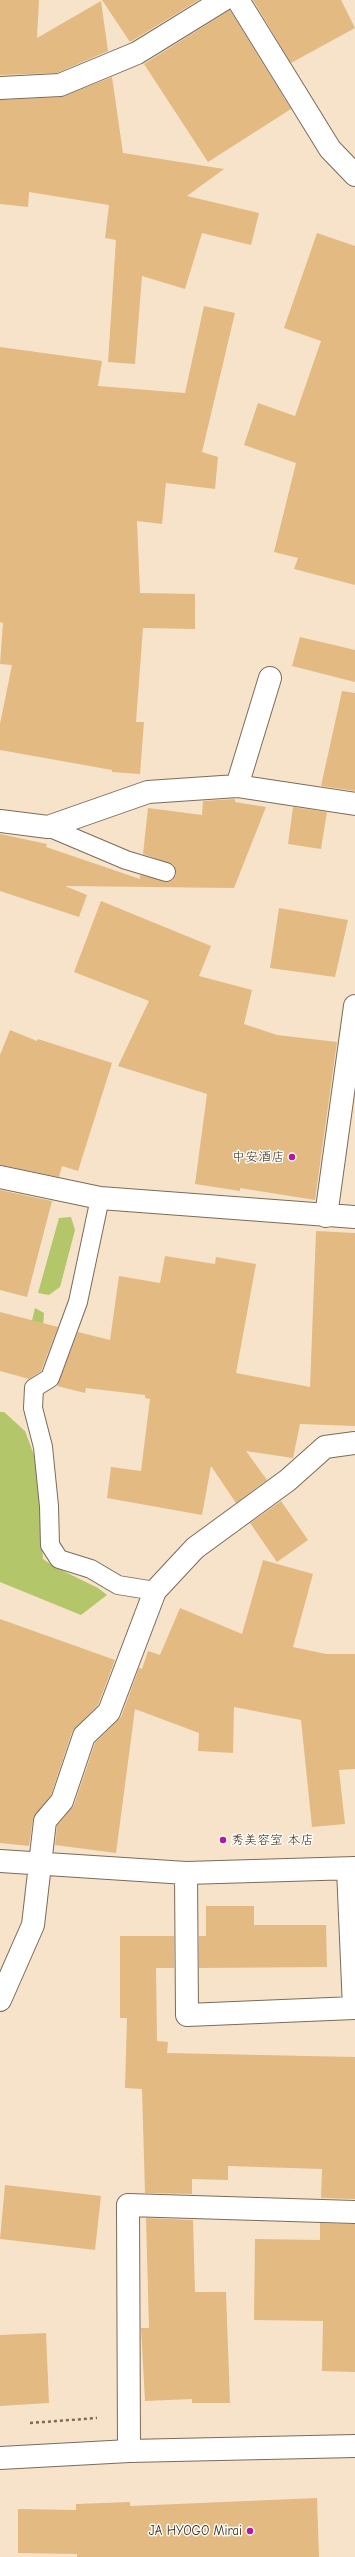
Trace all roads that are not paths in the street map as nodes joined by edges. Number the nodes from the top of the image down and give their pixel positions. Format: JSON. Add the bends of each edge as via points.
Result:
{"nodes":[{"id":1,"x":223,"y":0,"type":"edge"},
{"id":2,"x":238,"y":0,"type":"edge"},
{"id":3,"x":0,"y":88,"type":"edge"},
{"id":4,"x":355,"y":175,"type":"edge"},
{"id":5,"x":270,"y":678,"type":"dead end"},
{"id":6,"x":237,"y":786,"type":"junction"},
{"id":7,"x":355,"y":804,"type":"edge"},
{"id":8,"x":0,"y":821,"type":"edge"},
{"id":9,"x":48,"y":827,"type":"junction"},
{"id":10,"x":166,"y":872,"type":"dead end"},
{"id":11,"x":355,"y":1006,"type":"edge"},
{"id":12,"x":0,"y":1177,"type":"edge"},
{"id":13,"x":100,"y":1198,"type":"junction"},
{"id":14,"x":326,"y":1216,"type":"junction"},
{"id":15,"x":355,"y":1217,"type":"edge"},
{"id":16,"x":355,"y":1443,"type":"edge"},
{"id":17,"x":155,"y":1591,"type":"junction"},
{"id":18,"x":0,"y":1861,"type":"edge"},
{"id":19,"x":42,"y":1865,"type":"junction"},
{"id":20,"x":352,"y":1869,"type":"edge"},
{"id":21,"x":186,"y":1873,"type":"junction"},
{"id":22,"x":0,"y":2000,"type":"edge"},
{"id":23,"x":355,"y":2212,"type":"edge"},
{"id":24,"x":355,"y":2446,"type":"edge"},
{"id":25,"x":129,"y":2451,"type":"junction"},
{"id":26,"x":0,"y":2458,"type":"edge"}],
"edges":[{"from":1,"to":3,"type":"street","via":[[137,53],[60,85]]},
{"from":2,"to":4,"type":"street","via":[[330,149]]},
{"from":5,"to":6,"type":"street"},
{"from":6,"to":7,"type":"street"},
{"from":6,"to":9,"type":"street","via":[[148,792]]},
{"from":8,"to":9,"type":"street"},
{"from":9,"to":10,"type":"lane","via":[[126,860]]},
{"from":11,"to":14,"type":"street"},
{"from":12,"to":13,"type":"street"},
{"from":13,"to":14,"type":"street"},
{"from":13,"to":17,"type":"lane","via":[[78,1302],[50,1378],[34,1388],[33,1408],[43,1447],[50,1545],[59,1559],[92,1569],[118,1585]]},
{"from":14,"to":15,"type":"street"},
{"from":16,"to":17,"type":"street","via":[[324,1447],[288,1480],[195,1548]]},
{"from":17,"to":19,"type":"street","via":[[109,1712],[84,1736],[62,1802],[45,1821]]},
{"from":18,"to":19,"type":"street"},
{"from":19,"to":21,"type":"street"},
{"from":19,"to":22,"type":"street","via":[[33,1925]]},
{"from":20,"to":21,"type":"street"},
{"from":20,"to":21,"type":"street","via":[[354,2008],[187,2015]]},
{"from":23,"to":25,"type":"street","via":[[128,2205]]},
{"from":24,"to":25,"type":"street"},
{"from":25,"to":26,"type":"street"}]}
